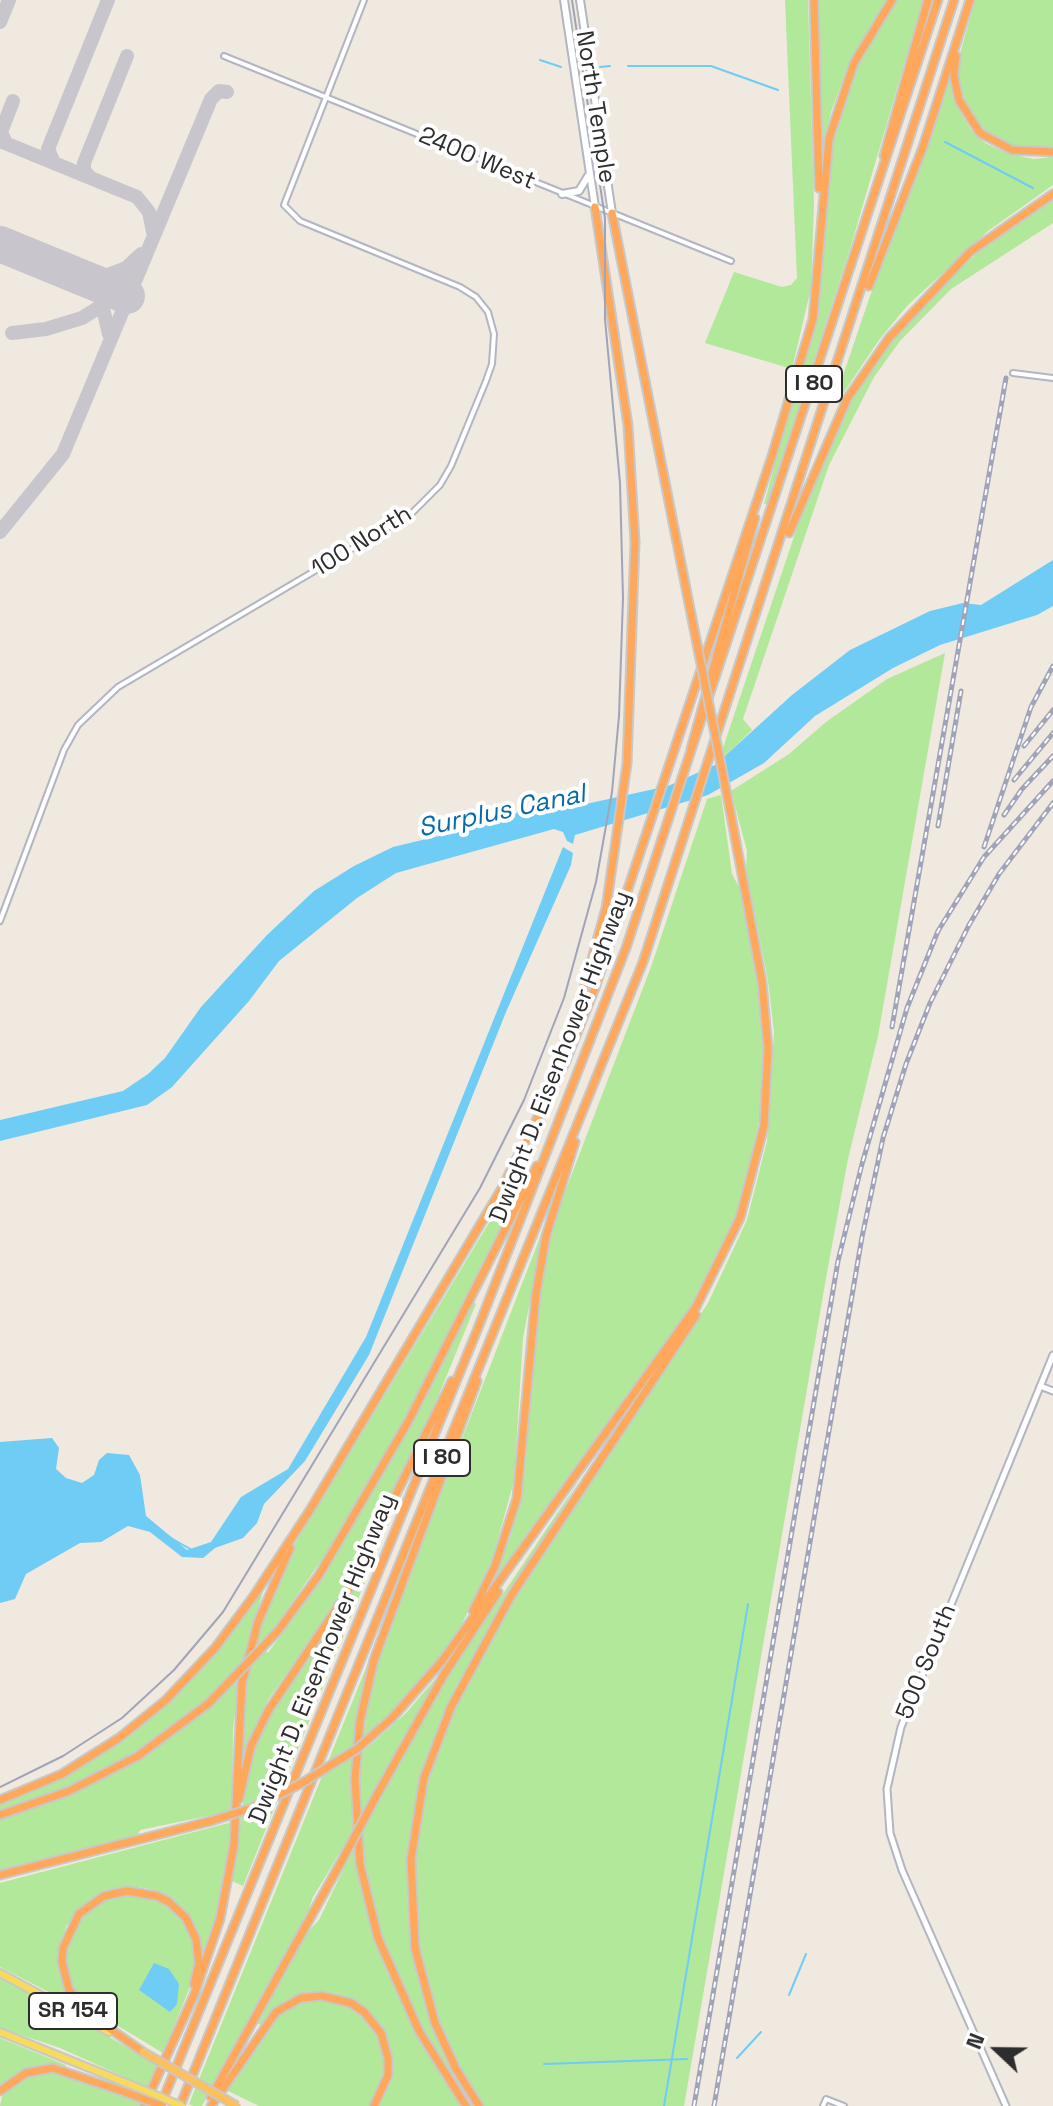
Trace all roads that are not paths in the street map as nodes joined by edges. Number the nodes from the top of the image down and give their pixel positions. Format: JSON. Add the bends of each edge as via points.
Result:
{"nodes":[{"id":1,"x":364,"y":0,"type":"edge"},
{"id":2,"x":564,"y":0,"type":"edge"},
{"id":3,"x":580,"y":0,"type":"edge"},
{"id":4,"x":814,"y":0,"type":"edge"},
{"id":5,"x":892,"y":0,"type":"edge"},
{"id":6,"x":928,"y":0,"type":"edge"},
{"id":7,"x":938,"y":0,"type":"edge"},
{"id":8,"x":954,"y":0,"type":"edge"},
{"id":9,"x":970,"y":0,"type":"edge"},
{"id":10,"x":964,"y":19,"type":"junction"},
{"id":11,"x":224,"y":56,"type":"dead end"},
{"id":12,"x":326,"y":97,"type":"junction"},
{"id":13,"x":1053,"y":152,"type":"edge"},
{"id":14,"x":589,"y":172,"type":"junction"},
{"id":15,"x":562,"y":194,"type":"junction"},
{"id":16,"x":1053,"y":194,"type":"edge"},
{"id":17,"x":595,"y":207,"type":"junction"},
{"id":18,"x":612,"y":213,"type":"junction"},
{"id":19,"x":869,"y":218,"type":"junction"},
{"id":20,"x":822,"y":242,"type":"junction"},
{"id":21,"x":731,"y":261,"type":"dead end"},
{"id":22,"x":846,"y":343,"type":"junction"},
{"id":23,"x":1013,"y":373,"type":"dead end"},
{"id":24,"x":1053,"y":378,"type":"edge"},
{"id":25,"x":773,"y":453,"type":"junction"},
{"id":26,"x":765,"y":590,"type":"junction"},
{"id":27,"x":688,"y":768,"type":"junction"},
{"id":28,"x":0,"y":921,"type":"edge"},
{"id":29,"x":592,"y":1089,"type":"junction"},
{"id":30,"x":558,"y":1125,"type":"junction"},
{"id":31,"x":502,"y":1188,"type":"junction"},
{"id":32,"x":719,"y":1266,"type":"junction"},
{"id":33,"x":478,"y":1328,"type":"junction"},
{"id":34,"x":1053,"y":1355,"type":"edge"},
{"id":35,"x":483,"y":1356,"type":"junction"},
{"id":36,"x":1040,"y":1386,"type":"junction"},
{"id":37,"x":1053,"y":1391,"type":"edge"},
{"id":38,"x":310,"y":1510,"type":"junction"},
{"id":39,"x":547,"y":1518,"type":"junction"},
{"id":40,"x":466,"y":1628,"type":"junction"},
{"id":41,"x":0,"y":1800,"type":"edge"},
{"id":42,"x":236,"y":1813,"type":"junction"},
{"id":43,"x":0,"y":1815,"type":"edge"},
{"id":44,"x":0,"y":1875,"type":"edge"},
{"id":45,"x":0,"y":1973,"type":"edge"},
{"id":46,"x":181,"y":2021,"type":"junction"},
{"id":47,"x":0,"y":2032,"type":"edge"},
{"id":48,"x":143,"y":2052,"type":"junction"},
{"id":49,"x":127,"y":2088,"type":"junction"},
{"id":50,"x":0,"y":2091,"type":"edge"},
{"id":51,"x":144,"y":2106,"type":"edge"},
{"id":52,"x":162,"y":2106,"type":"edge"},
{"id":53,"x":181,"y":2106,"type":"edge"},
{"id":54,"x":209,"y":2106,"type":"edge"},
{"id":55,"x":237,"y":2106,"type":"edge"},
{"id":56,"x":374,"y":2106,"type":"edge"},
{"id":57,"x":466,"y":2106,"type":"edge"},
{"id":58,"x":479,"y":2106,"type":"edge"},
{"id":59,"x":823,"y":2106,"type":"edge"},
{"id":60,"x":844,"y":2106,"type":"edge"},
{"id":61,"x":1006,"y":2106,"type":"edge"}],
"edges":[{"from":1,"to":12,"type":"street"},
{"from":2,"to":14,"type":"main road","name":"North Temple"},
{"from":3,"to":18,"type":"main road","name":"North Temple"},
{"from":4,"to":20,"type":"highway"},
{"from":5,"to":20,"type":"highway","via":[[854,63],[836,111],[825,161]]},
{"from":6,"to":19,"type":"highway"},
{"from":7,"to":19,"type":"highway","name":"Dwight D. Eisenhower Highway","number":"I 80"},
{"from":8,"to":22,"type":"highway","name":"Dwight D. Eisenhower Highway","number":"I 80"},
{"from":9,"to":10,"type":"highway"},
{"from":10,"to":13,"type":"highway","via":[[954,76],[963,109],[980,133],[1000,146],[1024,153]]},
{"from":10,"to":22,"type":"highway","via":[[923,147]]},
{"from":11,"to":12,"type":"street","name":"2400 West"},
{"from":12,"to":15,"type":"street","name":"2400 West"},
{"from":12,"to":28,"type":"street","name":"100 North","via":[[285,196],[289,214],[476,297],[488,312],[494,334],[489,372],[451,466],[411,514],[118,687],[78,725]]},
{"from":14,"to":15,"type":"main road","via":[[579,191]]},
{"from":14,"to":17,"type":"main road","name":"North Temple"},
{"from":15,"to":17,"type":"street","name":"2400 West"},
{"from":16,"to":26,"type":"highway","via":[[970,252],[883,347],[847,399],[825,444]]},
{"from":17,"to":18,"type":"street","name":"2400 West"},
{"from":17,"to":31,"type":"highway","via":[[628,425],[635,542],[625,784],[606,908],[581,999]]},
{"from":18,"to":21,"type":"street","name":"2400 West"},
{"from":18,"to":32,"type":"highway","bridge":true,"via":[[762,982],[768,1068],[756,1163]]},
{"from":19,"to":27,"type":"highway","name":"Dwight D. Eisenhower Highway","number":"I 80"},
{"from":20,"to":25,"type":"highway","via":[[813,319]]},
{"from":22,"to":26,"type":"highway","name":"Dwight D. Eisenhower Highway","number":"I 80"},
{"from":23,"to":24,"type":"street"},
{"from":25,"to":27,"type":"highway","via":[[693,730]]},
{"from":25,"to":31,"type":"highway","via":[[595,988]]},
{"from":26,"to":29,"type":"highway","name":"Dwight D. Eisenhower Highway","number":"I 80","via":[[643,962]]},
{"from":27,"to":30,"type":"highway","name":"Dwight D. Eisenhower Highway","number":"I 80"},
{"from":29,"to":35,"type":"highway","name":"Dwight D. Eisenhower Highway","number":"I 80"},
{"from":29,"to":40,"type":"highway","via":[[546,1236],[538,1279],[517,1498],[495,1566]]},
{"from":30,"to":33,"type":"highway","name":"Dwight D. Eisenhower Highway","number":"I 80"},
{"from":30,"to":43,"type":"highway","bridge":true,"via":[[408,1422],[319,1575],[277,1632],[209,1703],[138,1756],[69,1791]]},
{"from":31,"to":38,"type":"highway"},
{"from":32,"to":39,"type":"highway","via":[[696,1307]]},
{"from":32,"to":58,"type":"highway","via":[[701,1306],[511,1596],[451,1707],[424,1778],[410,1870],[415,1948],[440,2034]]},
{"from":33,"to":42,"type":"highway","via":[[347,1593],[268,1711],[251,1746]]},
{"from":33,"to":52,"type":"highway","name":"Dwight D. Eisenhower Highway","number":"I 80"},
{"from":34,"to":36,"type":"street","name":"500 South"},
{"from":35,"to":53,"type":"highway","name":"Dwight D. Eisenhower Highway","number":"I 80"},
{"from":35,"to":57,"type":"highway","via":[[474,1394],[371,1671],[355,1779],[360,1864],[378,1938],[419,2031]]},
{"from":36,"to":37,"type":"street"},
{"from":36,"to":61,"type":"street","name":"500 South","via":[[904,1719],[888,1771],[887,1809],[895,1851]]},
{"from":38,"to":41,"type":"highway","via":[[235,1623],[166,1700],[62,1774]]},
{"from":38,"to":42,"type":"highway","via":[[274,1582],[242,1683]]},
{"from":39,"to":40,"type":"highway"},
{"from":39,"to":54,"type":"highway","bridge":true,"via":[[445,1673]]},
{"from":40,"to":44,"type":"highway","bridge":true,"via":[[392,1718],[357,1749],[302,1783],[211,1821]]},
{"from":42,"to":46,"type":"highway","via":[[220,1919]]},
{"from":45,"to":48,"type":"main road","number":"SR 154"},
{"from":46,"to":48,"type":"highway","via":[[199,1963],[186,1918],[169,1902],[140,1891],[114,1893],[89,1905],[66,1935],[64,1978],[76,2001]]},
{"from":46,"to":51,"type":"highway"},
{"from":47,"to":49,"type":"main road","number":"SR 154"},
{"from":48,"to":55,"type":"highway","number":"SR 154","bridge":true},
{"from":49,"to":50,"type":"highway","via":[[53,2068],[26,2073]]},
{"from":49,"to":52,"type":"highway","bridge":true},
{"from":49,"to":53,"type":"main road","number":"SR 154","bridge":true},
{"from":54,"to":56,"type":"highway","via":[[276,2012],[301,1998],[322,1996],[351,2003],[381,2033],[388,2075]]},
{"from":59,"to":60,"type":"street","via":[[826,2099]]}]}
